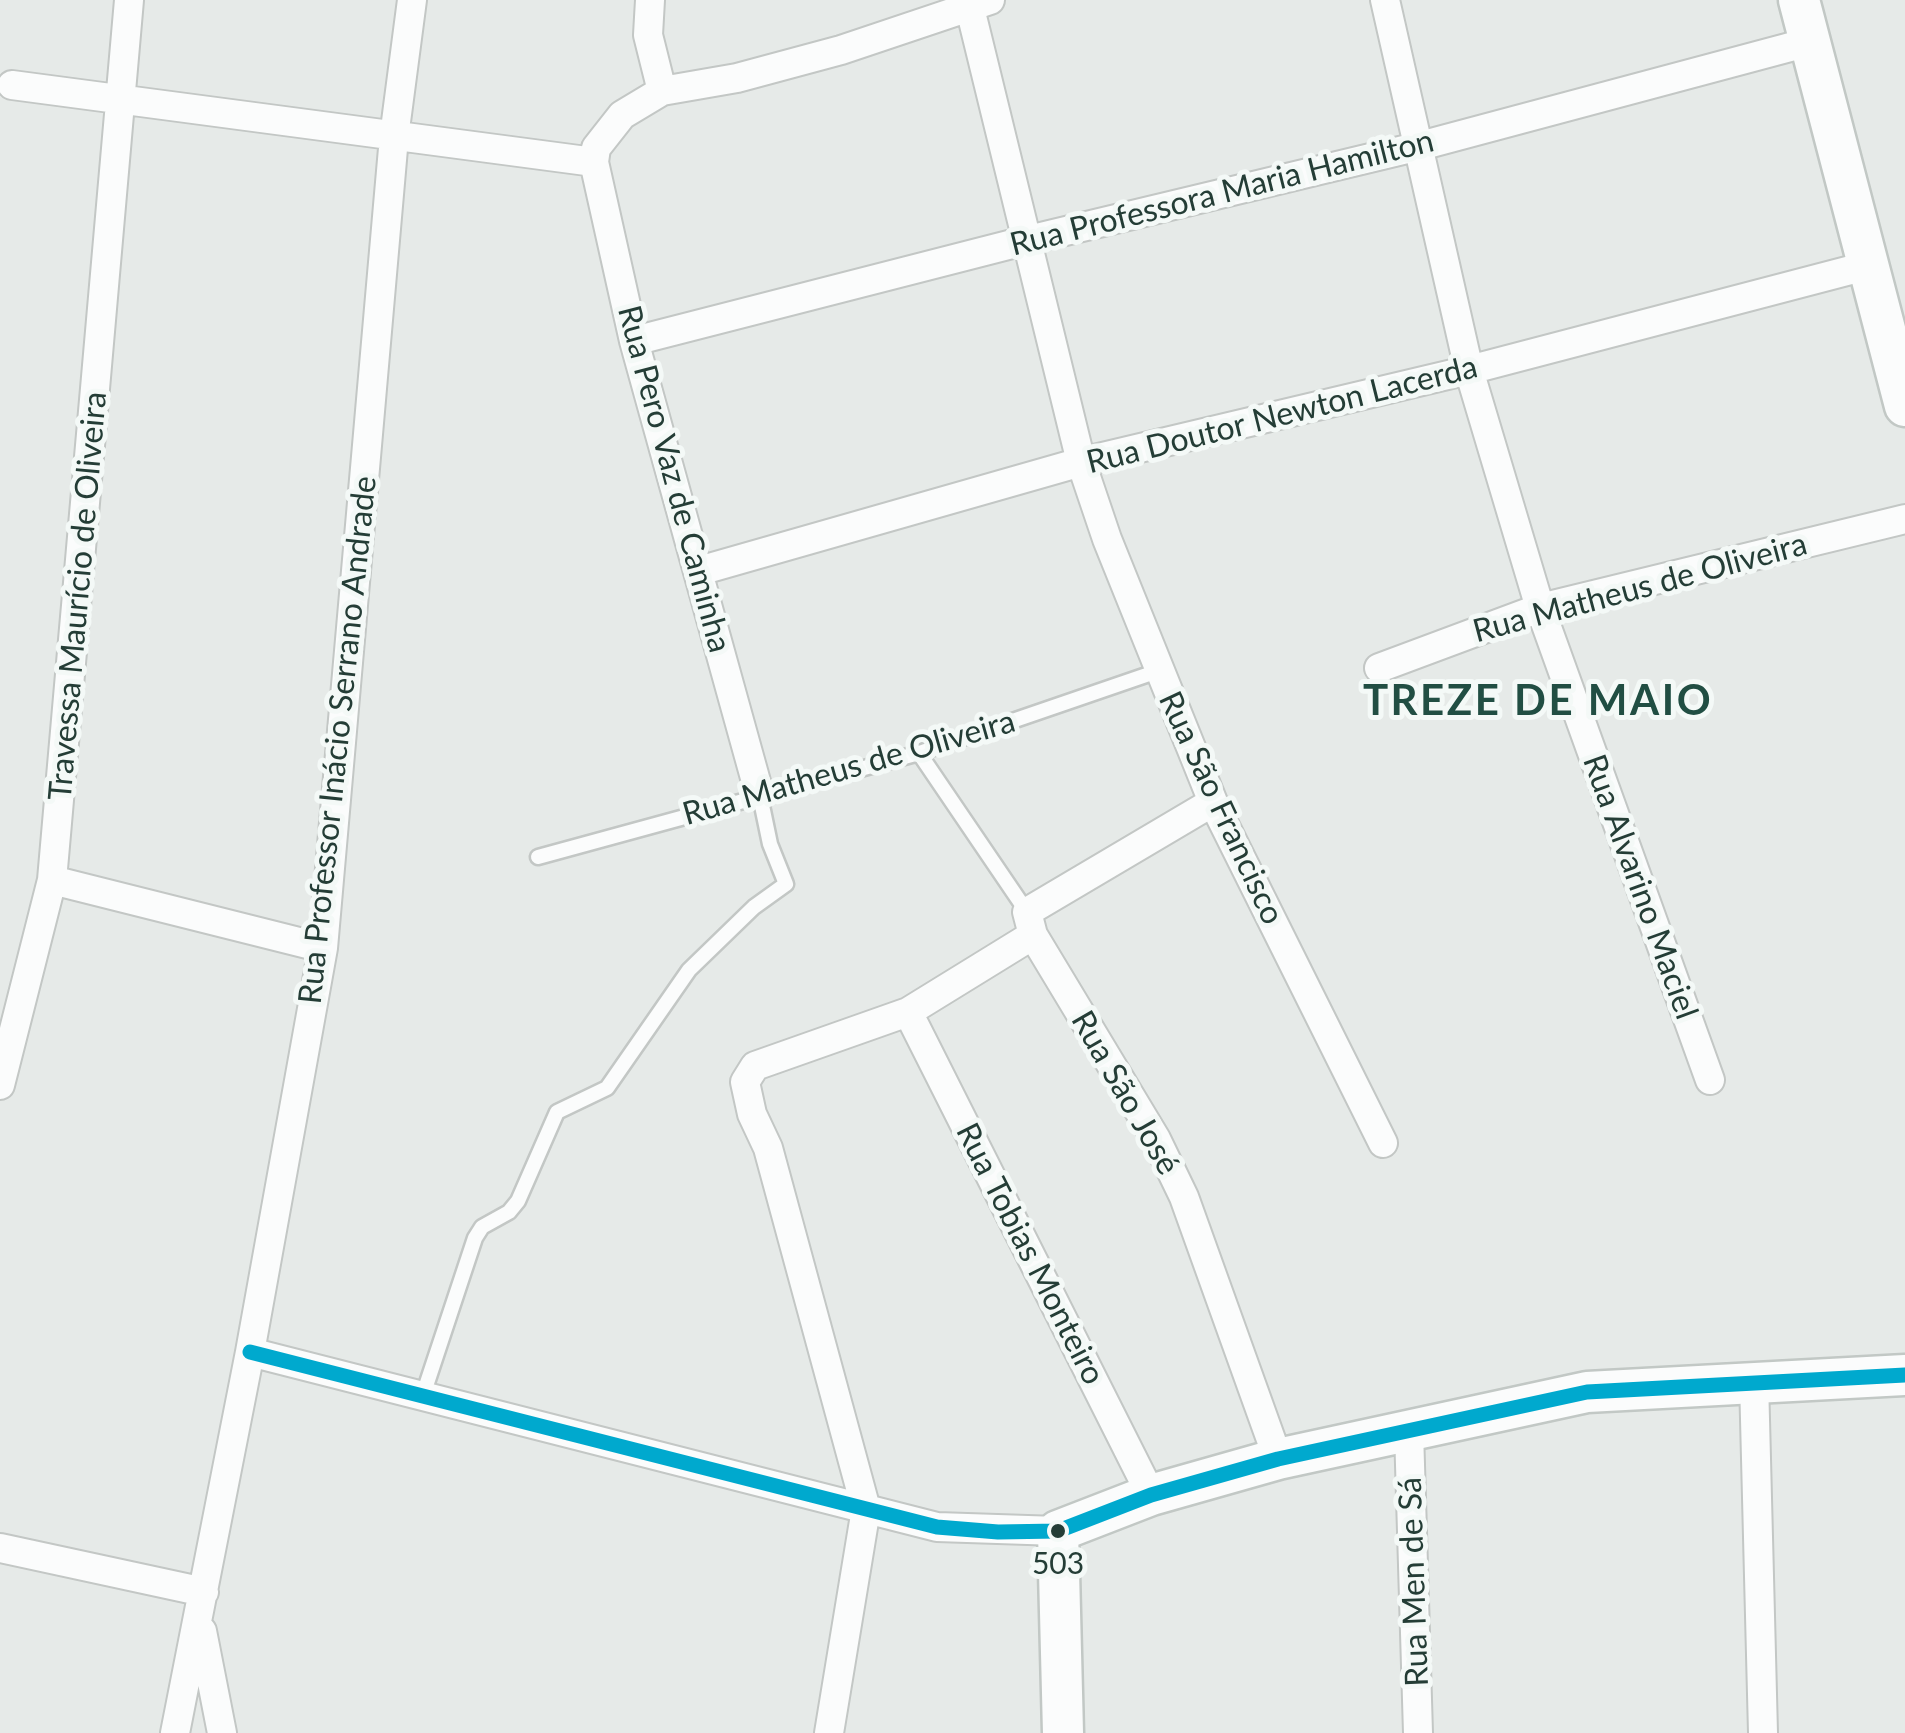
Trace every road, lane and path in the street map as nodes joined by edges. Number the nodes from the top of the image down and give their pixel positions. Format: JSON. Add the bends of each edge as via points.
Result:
{"nodes":[{"id":1,"x":129,"y":0,"type":"edge"},
{"id":2,"x":412,"y":0,"type":"edge"},
{"id":3,"x":650,"y":0,"type":"edge"},
{"id":4,"x":1385,"y":0,"type":"edge"},
{"id":5,"x":1798,"y":0,"type":"edge"},
{"id":6,"x":976,"y":2,"type":"edge"},
{"id":7,"x":1809,"y":42,"type":"junction"},
{"id":8,"x":12,"y":85,"type":"dead end"},
{"id":9,"x":662,"y":92,"type":"junction"},
{"id":10,"x":123,"y":101,"type":"junction"},
{"id":11,"x":394,"y":137,"type":"junction"},
{"id":12,"x":1420,"y":146,"type":"junction"},
{"id":13,"x":594,"y":162,"type":"junction"},
{"id":14,"x":1024,"y":240,"type":"junction"},
{"id":15,"x":1866,"y":266,"type":"junction"},
{"id":16,"x":1893,"y":306,"type":"edge"},
{"id":17,"x":634,"y":341,"type":"junction"},
{"id":18,"x":1469,"y":370,"type":"junction"},
{"id":19,"x":1905,"y":406,"type":"edge"},
{"id":20,"x":1081,"y":462,"type":"junction"},
{"id":21,"x":1905,"y":520,"type":"edge"},
{"id":22,"x":699,"y":572,"type":"junction"},
{"id":23,"x":1540,"y":608,"type":"junction"},
{"id":24,"x":1379,"y":668,"type":"dead end"},
{"id":25,"x":1158,"y":672,"type":"junction"},
{"id":26,"x":919,"y":753,"type":"junction"},
{"id":27,"x":760,"y":796,"type":"junction"},
{"id":28,"x":1213,"y":802,"type":"junction"},
{"id":29,"x":538,"y":857,"type":"dead end"},
{"id":30,"x":52,"y":880,"type":"junction"},
{"id":31,"x":1030,"y":924,"type":"junction"},
{"id":32,"x":322,"y":948,"type":"junction"},
{"id":33,"x":908,"y":1012,"type":"junction"},
{"id":34,"x":1710,"y":1080,"type":"dead end"},
{"id":35,"x":0,"y":1084,"type":"edge"},
{"id":36,"x":1384,"y":1143,"type":"dead end"},
{"id":37,"x":250,"y":1352,"type":"junction"},
{"id":38,"x":1905,"y":1376,"type":"edge"},
{"id":39,"x":1754,"y":1380,"type":"junction"},
{"id":40,"x":423,"y":1394,"type":"junction"},
{"id":41,"x":1409,"y":1431,"type":"junction"},
{"id":42,"x":1278,"y":1459,"type":"junction"},
{"id":43,"x":1151,"y":1495,"type":"junction"},
{"id":44,"x":866,"y":1509,"type":"junction"},
{"id":45,"x":1058,"y":1531,"type":"junction"},
{"id":46,"x":0,"y":1548,"type":"edge"},
{"id":47,"x":202,"y":1604,"type":"junction"},
{"id":48,"x":174,"y":1733,"type":"edge"},
{"id":49,"x":222,"y":1733,"type":"edge"},
{"id":50,"x":830,"y":1733,"type":"edge"},
{"id":51,"x":1063,"y":1733,"type":"edge"},
{"id":52,"x":1418,"y":1733,"type":"edge"},
{"id":53,"x":1762,"y":1733,"type":"edge"}],
"edges":[{"from":1,"to":10,"type":"street","name":"Travessa Maurício de Oliveira"},
{"from":2,"to":11,"type":"street","name":"Rua Professor Inácio Serrano Andrade"},
{"from":3,"to":9,"type":"street","via":[[648,35]]},
{"from":4,"to":12,"type":"street","name":"Rua Alvarino Maciel"},
{"from":5,"to":7,"type":"main road"},
{"from":6,"to":9,"type":"street","via":[[806,59]]},
{"from":6,"to":14,"type":"street","name":"Rua São Francisco"},
{"from":7,"to":12,"type":"street","name":"Rua Professora Maria Hamilton"},
{"from":7,"to":15,"type":"main road"},
{"from":8,"to":10,"type":"street"},
{"from":9,"to":13,"type":"street","via":[[610,125]]},
{"from":10,"to":11,"type":"street"},
{"from":10,"to":30,"type":"street","name":"Travessa Maurício de Oliveira"},
{"from":11,"to":13,"type":"street"},
{"from":11,"to":32,"type":"street","name":"Rua Professor Inácio Serrano Andrade"},
{"from":12,"to":14,"type":"street","name":"Rua Professora Maria Hamilton"},
{"from":12,"to":18,"type":"street","name":"Rua Alvarino Maciel"},
{"from":13,"to":17,"type":"street","name":"Rua Pero Vaz de Caminha"},
{"from":14,"to":17,"type":"street","name":"Rua Professora Maria Hamilton"},
{"from":14,"to":20,"type":"street","name":"Rua São Francisco"},
{"from":15,"to":16,"type":"main road"},
{"from":15,"to":18,"type":"street","name":"Rua Doutor Newton Lacerda"},
{"from":16,"to":19,"type":"main road"},
{"from":17,"to":22,"type":"street","name":"Rua Pero Vaz de Caminha"},
{"from":18,"to":20,"type":"street","name":"Rua Doutor Newton Lacerda"},
{"from":18,"to":23,"type":"street","name":"Rua Alvarino Maciel"},
{"from":20,"to":22,"type":"street","name":"Rua Doutor Newton Lacerda"},
{"from":20,"to":25,"type":"street","name":"Rua São Francisco"},
{"from":21,"to":23,"type":"street","name":"Rua Matheus de Oliveira"},
{"from":22,"to":27,"type":"street","name":"Rua Pero Vaz de Caminha"},
{"from":23,"to":24,"type":"street","name":"Rua Matheus de Oliveira"},
{"from":23,"to":34,"type":"street","name":"Rua Alvarino Maciel"},
{"from":25,"to":26,"type":"lane","name":"Rua Matheus de Oliveira"},
{"from":25,"to":28,"type":"street","name":"Rua São Francisco"},
{"from":26,"to":27,"type":"lane","name":"Rua Matheus de Oliveira"},
{"from":26,"to":31,"type":"lane","name":"Rua São José"},
{"from":27,"to":29,"type":"lane","name":"Rua Matheus de Oliveira"},
{"from":27,"to":40,"type":"lane","via":[[786,884],[689,970],[607,1088],[557,1112],[518,1201],[475,1238]]},
{"from":28,"to":31,"type":"street"},
{"from":28,"to":36,"type":"street","name":"Rua São Francisco"},
{"from":30,"to":32,"type":"street"},
{"from":30,"to":35,"type":"street","name":"Travessa Maurício de Oliveira"},
{"from":31,"to":33,"type":"street"},
{"from":31,"to":42,"type":"street","name":"Rua São José","via":[[1184,1198]]},
{"from":32,"to":37,"type":"street","name":"Rua Professor Inácio Serrano Andrade"},
{"from":33,"to":43,"type":"street","name":"Rua Tobias Monteiro"},
{"from":33,"to":44,"type":"street","via":[[755,1066],[745,1082]]},
{"from":37,"to":40,"type":"street"},
{"from":37,"to":47,"type":"street","name":"Rua Professor Inácio Serrano Andrade"},
{"from":38,"to":39,"type":"main road"},
{"from":39,"to":41,"type":"main road","via":[[1588,1392]]},
{"from":39,"to":53,"type":"street"},
{"from":40,"to":44,"type":"street"},
{"from":41,"to":42,"type":"main road"},
{"from":41,"to":52,"type":"street","name":"Rua Men de Sá"},
{"from":42,"to":43,"type":"main road"},
{"from":43,"to":45,"type":"main road"},
{"from":44,"to":45,"type":"street","via":[[936,1527]]},
{"from":44,"to":50,"type":"street"},
{"from":45,"to":51,"type":"main road"},
{"from":46,"to":47,"type":"street"},
{"from":47,"to":48,"type":"street","name":"Rua Professor Inácio Serrano Andrade"},
{"from":47,"to":49,"type":"street"}]}
